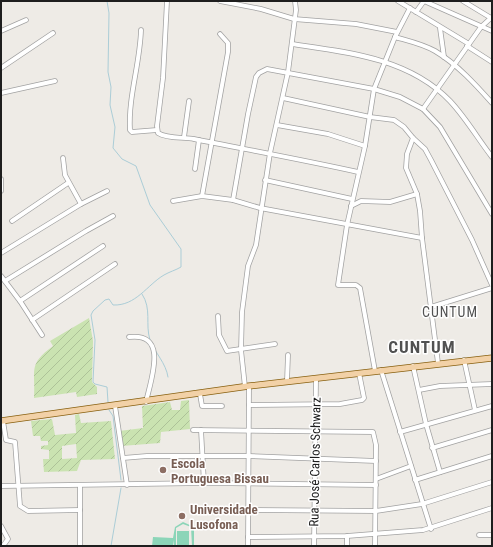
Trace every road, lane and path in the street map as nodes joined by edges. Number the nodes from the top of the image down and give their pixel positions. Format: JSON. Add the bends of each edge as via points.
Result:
{"nodes":[{"id":1,"x":167,"y":1,"type":"edge"},
{"id":2,"x":220,"y":1,"type":"edge"},
{"id":3,"x":295,"y":1,"type":"edge"},
{"id":4,"x":398,"y":1,"type":"edge"},
{"id":5,"x":424,"y":1,"type":"edge"},
{"id":6,"x":463,"y":1,"type":"edge"},
{"id":7,"x":229,"y":2,"type":"edge"},
{"id":8,"x":410,"y":8,"type":"junction"},
{"id":9,"x":416,"y":12,"type":"junction"},
{"id":10,"x":491,"y":18,"type":"edge"},
{"id":11,"x":294,"y":19,"type":"junction"},
{"id":12,"x":26,"y":20,"type":"dead end"},
{"id":13,"x":481,"y":27,"type":"junction"},
{"id":14,"x":440,"y":28,"type":"junction"},
{"id":15,"x":141,"y":30,"type":"dead end"},
{"id":16,"x":1,"y":31,"type":"edge"},
{"id":17,"x":492,"y":32,"type":"edge"},
{"id":18,"x":53,"y":33,"type":"dead end"},
{"id":19,"x":220,"y":34,"type":"dead end"},
{"id":20,"x":396,"y":35,"type":"junction"},
{"id":21,"x":292,"y":44,"type":"junction"},
{"id":22,"x":468,"y":45,"type":"junction"},
{"id":23,"x":444,"y":57,"type":"junction"},
{"id":24,"x":384,"y":62,"type":"junction"},
{"id":25,"x":492,"y":62,"type":"edge"},
{"id":26,"x":455,"y":65,"type":"junction"},
{"id":27,"x":1,"y":68,"type":"edge"},
{"id":28,"x":288,"y":72,"type":"junction"},
{"id":29,"x":55,"y":81,"type":"dead end"},
{"id":30,"x":437,"y":88,"type":"junction"},
{"id":31,"x":374,"y":89,"type":"junction"},
{"id":32,"x":1,"y":93,"type":"edge"},
{"id":33,"x":283,"y":98,"type":"junction"},
{"id":34,"x":189,"y":101,"type":"dead end"},
{"id":35,"x":492,"y":104,"type":"edge"},
{"id":36,"x":423,"y":109,"type":"junction"},
{"id":37,"x":370,"y":117,"type":"junction"},
{"id":38,"x":277,"y":124,"type":"junction"},
{"id":39,"x":157,"y":130,"type":"junction"},
{"id":40,"x":184,"y":137,"type":"junction"},
{"id":41,"x":413,"y":138,"type":"junction"},
{"id":42,"x":199,"y":140,"type":"junction"},
{"id":43,"x":212,"y":142,"type":"junction"},
{"id":44,"x":365,"y":146,"type":"junction"},
{"id":45,"x":242,"y":148,"type":"junction"},
{"id":46,"x":270,"y":153,"type":"junction"},
{"id":47,"x":492,"y":157,"type":"edge"},
{"id":48,"x":63,"y":158,"type":"dead end"},
{"id":49,"x":195,"y":169,"type":"dead end"},
{"id":50,"x":358,"y":172,"type":"junction"},
{"id":51,"x":1,"y":179,"type":"edge"},
{"id":52,"x":265,"y":180,"type":"junction"},
{"id":53,"x":68,"y":183,"type":"junction"},
{"id":54,"x":107,"y":191,"type":"dead end"},
{"id":55,"x":1,"y":192,"type":"edge"},
{"id":56,"x":417,"y":194,"type":"junction"},
{"id":57,"x":202,"y":196,"type":"junction"},
{"id":58,"x":352,"y":198,"type":"junction"},
{"id":59,"x":233,"y":200,"type":"junction"},
{"id":60,"x":172,"y":201,"type":"dead end"},
{"id":61,"x":81,"y":204,"type":"junction"},
{"id":62,"x":351,"y":206,"type":"junction"},
{"id":63,"x":260,"y":208,"type":"junction"},
{"id":64,"x":492,"y":214,"type":"edge"},
{"id":65,"x":113,"y":216,"type":"dead end"},
{"id":66,"x":12,"y":221,"type":"dead end"},
{"id":67,"x":347,"y":224,"type":"junction"},
{"id":68,"x":422,"y":238,"type":"junction"},
{"id":69,"x":103,"y":246,"type":"dead end"},
{"id":70,"x":1,"y":253,"type":"edge"},
{"id":71,"x":115,"y":264,"type":"dead end"},
{"id":72,"x":1,"y":276,"type":"edge"},
{"id":73,"x":5,"y":281,"type":"junction"},
{"id":74,"x":492,"y":286,"type":"edge"},
{"id":75,"x":20,"y":301,"type":"junction"},
{"id":76,"x":431,"y":307,"type":"junction"},
{"id":77,"x":218,"y":316,"type":"dead end"},
{"id":78,"x":32,"y":320,"type":"junction"},
{"id":79,"x":42,"y":335,"type":"dead end"},
{"id":80,"x":129,"y":337,"type":"dead end"},
{"id":81,"x":275,"y":344,"type":"dead end"},
{"id":82,"x":241,"y":350,"type":"junction"},
{"id":83,"x":288,"y":355,"type":"dead end"},
{"id":84,"x":492,"y":358,"type":"edge"},
{"id":85,"x":464,"y":360,"type":"junction"},
{"id":86,"x":438,"y":363,"type":"junction"},
{"id":87,"x":413,"y":366,"type":"junction"},
{"id":88,"x":378,"y":371,"type":"junction"},
{"id":89,"x":360,"y":373,"type":"junction"},
{"id":90,"x":316,"y":378,"type":"junction"},
{"id":91,"x":287,"y":382,"type":"junction"},
{"id":92,"x":492,"y":384,"type":"edge"},
{"id":93,"x":470,"y":386,"type":"junction"},
{"id":94,"x":247,"y":387,"type":"junction"},
{"id":95,"x":419,"y":390,"type":"junction"},
{"id":96,"x":200,"y":394,"type":"junction"},
{"id":97,"x":146,"y":402,"type":"junction"},
{"id":98,"x":249,"y":405,"type":"junction"},
{"id":99,"x":316,"y":405,"type":"junction"},
{"id":100,"x":115,"y":406,"type":"junction"},
{"id":101,"x":222,"y":406,"type":"dead end"},
{"id":102,"x":492,"y":406,"type":"edge"},
{"id":103,"x":475,"y":410,"type":"junction"},
{"id":104,"x":2,"y":421,"type":"edge"},
{"id":105,"x":426,"y":424,"type":"junction"},
{"id":106,"x":193,"y":430,"type":"dead end"},
{"id":107,"x":201,"y":430,"type":"junction"},
{"id":108,"x":249,"y":430,"type":"junction"},
{"id":109,"x":492,"y":430,"type":"edge"},
{"id":110,"x":316,"y":432,"type":"junction"},
{"id":111,"x":400,"y":432,"type":"junction"},
{"id":112,"x":432,"y":448,"type":"junction"},
{"id":113,"x":248,"y":456,"type":"junction"},
{"id":114,"x":492,"y":456,"type":"edge"},
{"id":115,"x":203,"y":457,"type":"junction"},
{"id":116,"x":123,"y":458,"type":"junction"},
{"id":117,"x":314,"y":458,"type":"junction"},
{"id":118,"x":376,"y":460,"type":"junction"},
{"id":119,"x":411,"y":466,"type":"junction"},
{"id":120,"x":440,"y":472,"type":"junction"},
{"id":121,"x":376,"y":479,"type":"junction"},
{"id":122,"x":415,"y":480,"type":"junction"},
{"id":123,"x":492,"y":482,"type":"edge"},
{"id":124,"x":204,"y":484,"type":"junction"},
{"id":125,"x":248,"y":484,"type":"junction"},
{"id":126,"x":127,"y":485,"type":"junction"},
{"id":127,"x":314,"y":485,"type":"junction"},
{"id":128,"x":376,"y":485,"type":"junction"},
{"id":129,"x":1,"y":486,"type":"edge"},
{"id":130,"x":19,"y":486,"type":"junction"},
{"id":131,"x":80,"y":486,"type":"junction"},
{"id":132,"x":422,"y":504,"type":"junction"},
{"id":133,"x":492,"y":508,"type":"edge"},
{"id":134,"x":80,"y":510,"type":"junction"},
{"id":135,"x":248,"y":510,"type":"junction"},
{"id":136,"x":314,"y":511,"type":"junction"},
{"id":137,"x":376,"y":511,"type":"junction"},
{"id":138,"x":1,"y":526,"type":"edge"},
{"id":139,"x":431,"y":529,"type":"junction"},
{"id":140,"x":375,"y":534,"type":"junction"},
{"id":141,"x":480,"y":535,"type":"dead end"},
{"id":142,"x":492,"y":535,"type":"edge"},
{"id":143,"x":314,"y":536,"type":"junction"},
{"id":144,"x":347,"y":536,"type":"junction"},
{"id":145,"x":248,"y":537,"type":"junction"},
{"id":146,"x":3,"y":546,"type":"edge"},
{"id":147,"x":80,"y":546,"type":"edge"},
{"id":148,"x":248,"y":546,"type":"edge"},
{"id":149,"x":314,"y":546,"type":"edge"},
{"id":150,"x":347,"y":546,"type":"edge"},
{"id":151,"x":375,"y":546,"type":"edge"}],
"edges":[{"from":1,"to":39,"type":"street"},
{"from":2,"to":7,"type":"street"},
{"from":3,"to":11,"type":"street"},
{"from":4,"to":8,"type":"street"},
{"from":5,"to":9,"type":"street"},
{"from":5,"to":13,"type":"street"},
{"from":6,"to":10,"type":"street"},
{"from":7,"to":11,"type":"street"},
{"from":8,"to":9,"type":"street"},
{"from":8,"to":20,"type":"street"},
{"from":9,"to":14,"type":"street"},
{"from":10,"to":13,"type":"street"},
{"from":11,"to":20,"type":"street","via":[[356,24]]},
{"from":11,"to":21,"type":"street"},
{"from":12,"to":16,"type":"street"},
{"from":13,"to":17,"type":"street"},
{"from":13,"to":22,"type":"street"},
{"from":14,"to":22,"type":"street"},
{"from":14,"to":23,"type":"street"},
{"from":15,"to":39,"type":"street","via":[[130,128],[134,133]]},
{"from":18,"to":27,"type":"street"},
{"from":19,"to":43,"type":"street","via":[[226,39],[228,47]]},
{"from":20,"to":23,"type":"street"},
{"from":20,"to":24,"type":"street"},
{"from":21,"to":24,"type":"street","via":[[350,53]]},
{"from":21,"to":28,"type":"street"},
{"from":22,"to":25,"type":"street"},
{"from":22,"to":26,"type":"street"},
{"from":23,"to":26,"type":"street"},
{"from":24,"to":30,"type":"street","via":[[417,75]]},
{"from":24,"to":31,"type":"street"},
{"from":26,"to":30,"type":"street"},
{"from":26,"to":35,"type":"street"},
{"from":28,"to":31,"type":"street"},
{"from":28,"to":33,"type":"street"},
{"from":28,"to":45,"type":"street","via":[[267,69],[259,72]]},
{"from":29,"to":32,"type":"street"},
{"from":30,"to":36,"type":"street"},
{"from":30,"to":47,"type":"street","via":[[456,108]]},
{"from":31,"to":36,"type":"street","via":[[400,97]]},
{"from":31,"to":37,"type":"street"},
{"from":33,"to":37,"type":"street"},
{"from":33,"to":38,"type":"street"},
{"from":34,"to":40,"type":"street"},
{"from":36,"to":64,"type":"street","via":[[440,127]]},
{"from":37,"to":41,"type":"street","via":[[394,120]]},
{"from":37,"to":44,"type":"street"},
{"from":38,"to":44,"type":"street","via":[[328,134]]},
{"from":38,"to":46,"type":"street"},
{"from":39,"to":40,"type":"street","via":[[164,135]]},
{"from":40,"to":42,"type":"street"},
{"from":41,"to":56,"type":"street","via":[[406,168]]},
{"from":41,"to":74,"type":"street","via":[[425,149],[431,160],[472,240]]},
{"from":42,"to":43,"type":"street"},
{"from":42,"to":49,"type":"street"},
{"from":43,"to":45,"type":"street"},
{"from":43,"to":57,"type":"street"},
{"from":44,"to":50,"type":"street"},
{"from":45,"to":46,"type":"street"},
{"from":45,"to":59,"type":"street"},
{"from":46,"to":50,"type":"street"},
{"from":46,"to":52,"type":"street"},
{"from":48,"to":53,"type":"street"},
{"from":50,"to":58,"type":"street"},
{"from":51,"to":55,"type":"street"},
{"from":52,"to":58,"type":"street"},
{"from":52,"to":63,"type":"street"},
{"from":53,"to":61,"type":"street"},
{"from":53,"to":66,"type":"street"},
{"from":54,"to":61,"type":"street"},
{"from":56,"to":62,"type":"street","via":[[390,202],[361,202]]},
{"from":56,"to":68,"type":"street"},
{"from":57,"to":59,"type":"street"},
{"from":57,"to":60,"type":"street"},
{"from":58,"to":62,"type":"street"},
{"from":59,"to":63,"type":"street"},
{"from":61,"to":70,"type":"street"},
{"from":62,"to":67,"type":"street"},
{"from":63,"to":67,"type":"street"},
{"from":63,"to":82,"type":"street","via":[[256,245],[248,266],[243,303]]},
{"from":65,"to":73,"type":"street"},
{"from":67,"to":68,"type":"street"},
{"from":67,"to":88,"type":"street","via":[[338,286],[356,285],[360,288]]},
{"from":68,"to":76,"type":"street"},
{"from":69,"to":75,"type":"street"},
{"from":71,"to":78,"type":"street"},
{"from":72,"to":73,"type":"street"},
{"from":73,"to":75,"type":"street"},
{"from":74,"to":76,"type":"street"},
{"from":75,"to":78,"type":"street"},
{"from":76,"to":86,"type":"street"},
{"from":77,"to":82,"type":"street","via":[[219,335],[226,350]]},
{"from":78,"to":79,"type":"street"},
{"from":80,"to":97,"type":"street","via":[[143,336],[149,340],[153,348],[154,361]]},
{"from":81,"to":82,"type":"street"},
{"from":82,"to":94,"type":"street"},
{"from":83,"to":91,"type":"street"},
{"from":84,"to":85,"type":"main road"},
{"from":85,"to":86,"type":"main road"},
{"from":85,"to":93,"type":"street"},
{"from":86,"to":87,"type":"main road"},
{"from":87,"to":88,"type":"main road"},
{"from":87,"to":95,"type":"street"},
{"from":88,"to":89,"type":"main road"},
{"from":88,"to":111,"type":"street"},
{"from":89,"to":90,"type":"main road"},
{"from":89,"to":99,"type":"street","via":[[364,400]]},
{"from":90,"to":91,"type":"main road"},
{"from":90,"to":99,"type":"street","name":"Rua José Carlos Schwarz"},
{"from":91,"to":94,"type":"main road"},
{"from":92,"to":93,"type":"street"},
{"from":93,"to":95,"type":"street","via":[[440,386]]},
{"from":93,"to":103,"type":"street"},
{"from":94,"to":96,"type":"main road"},
{"from":94,"to":98,"type":"street"},
{"from":95,"to":105,"type":"street"},
{"from":96,"to":97,"type":"main road"},
{"from":96,"to":101,"type":"street","via":[[202,406]]},
{"from":97,"to":100,"type":"main road"},
{"from":98,"to":99,"type":"street"},
{"from":98,"to":108,"type":"street"},
{"from":99,"to":110,"type":"street","name":"Rua José Carlos Schwarz"},
{"from":100,"to":104,"type":"main road"},
{"from":100,"to":116,"type":"street"},
{"from":102,"to":103,"type":"street"},
{"from":103,"to":105,"type":"street"},
{"from":104,"to":130,"type":"street","via":[[6,440],[15,442]]},
{"from":105,"to":111,"type":"street"},
{"from":105,"to":112,"type":"street"},
{"from":106,"to":107,"type":"street"},
{"from":107,"to":108,"type":"street"},
{"from":107,"to":115,"type":"street"},
{"from":108,"to":110,"type":"street"},
{"from":108,"to":113,"type":"street"},
{"from":109,"to":112,"type":"street"},
{"from":110,"to":117,"type":"street","name":"Rua José Carlos Schwarz"},
{"from":110,"to":118,"type":"street","via":[[373,432]]},
{"from":111,"to":119,"type":"street"},
{"from":112,"to":120,"type":"street"},
{"from":113,"to":115,"type":"street"},
{"from":113,"to":117,"type":"street"},
{"from":113,"to":125,"type":"street"},
{"from":114,"to":120,"type":"street"},
{"from":115,"to":116,"type":"street"},
{"from":115,"to":124,"type":"street"},
{"from":116,"to":126,"type":"street"},
{"from":117,"to":118,"type":"street"},
{"from":117,"to":127,"type":"street","name":"Rua José Carlos Schwarz"},
{"from":118,"to":121,"type":"street"},
{"from":119,"to":121,"type":"street"},
{"from":119,"to":122,"type":"street"},
{"from":120,"to":122,"type":"street"},
{"from":121,"to":128,"type":"street"},
{"from":122,"to":132,"type":"street"},
{"from":123,"to":132,"type":"street"},
{"from":124,"to":125,"type":"street"},
{"from":124,"to":126,"type":"street"},
{"from":125,"to":127,"type":"street"},
{"from":125,"to":135,"type":"street"},
{"from":126,"to":131,"type":"street"},
{"from":127,"to":128,"type":"street"},
{"from":127,"to":136,"type":"street","name":"Rua José Carlos Schwarz"},
{"from":128,"to":137,"type":"street"},
{"from":129,"to":130,"type":"street"},
{"from":130,"to":131,"type":"street"},
{"from":130,"to":134,"type":"street","via":[[19,503],[28,512]]},
{"from":131,"to":134,"type":"street"},
{"from":132,"to":137,"type":"street"},
{"from":132,"to":139,"type":"street"},
{"from":133,"to":139,"type":"street"},
{"from":134,"to":147,"type":"street"},
{"from":135,"to":136,"type":"street"},
{"from":135,"to":145,"type":"street"},
{"from":136,"to":137,"type":"street"},
{"from":136,"to":143,"type":"street","name":"Rua José Carlos Schwarz"},
{"from":137,"to":140,"type":"street"},
{"from":138,"to":146,"type":"street","via":[[8,540]]},
{"from":139,"to":140,"type":"street"},
{"from":140,"to":144,"type":"street"},
{"from":140,"to":151,"type":"street"},
{"from":141,"to":142,"type":"street"},
{"from":143,"to":144,"type":"street"},
{"from":143,"to":145,"type":"street"},
{"from":143,"to":149,"type":"street","name":"Rua José Carlos Schwarz"},
{"from":144,"to":150,"type":"street"},
{"from":145,"to":148,"type":"street"}]}
